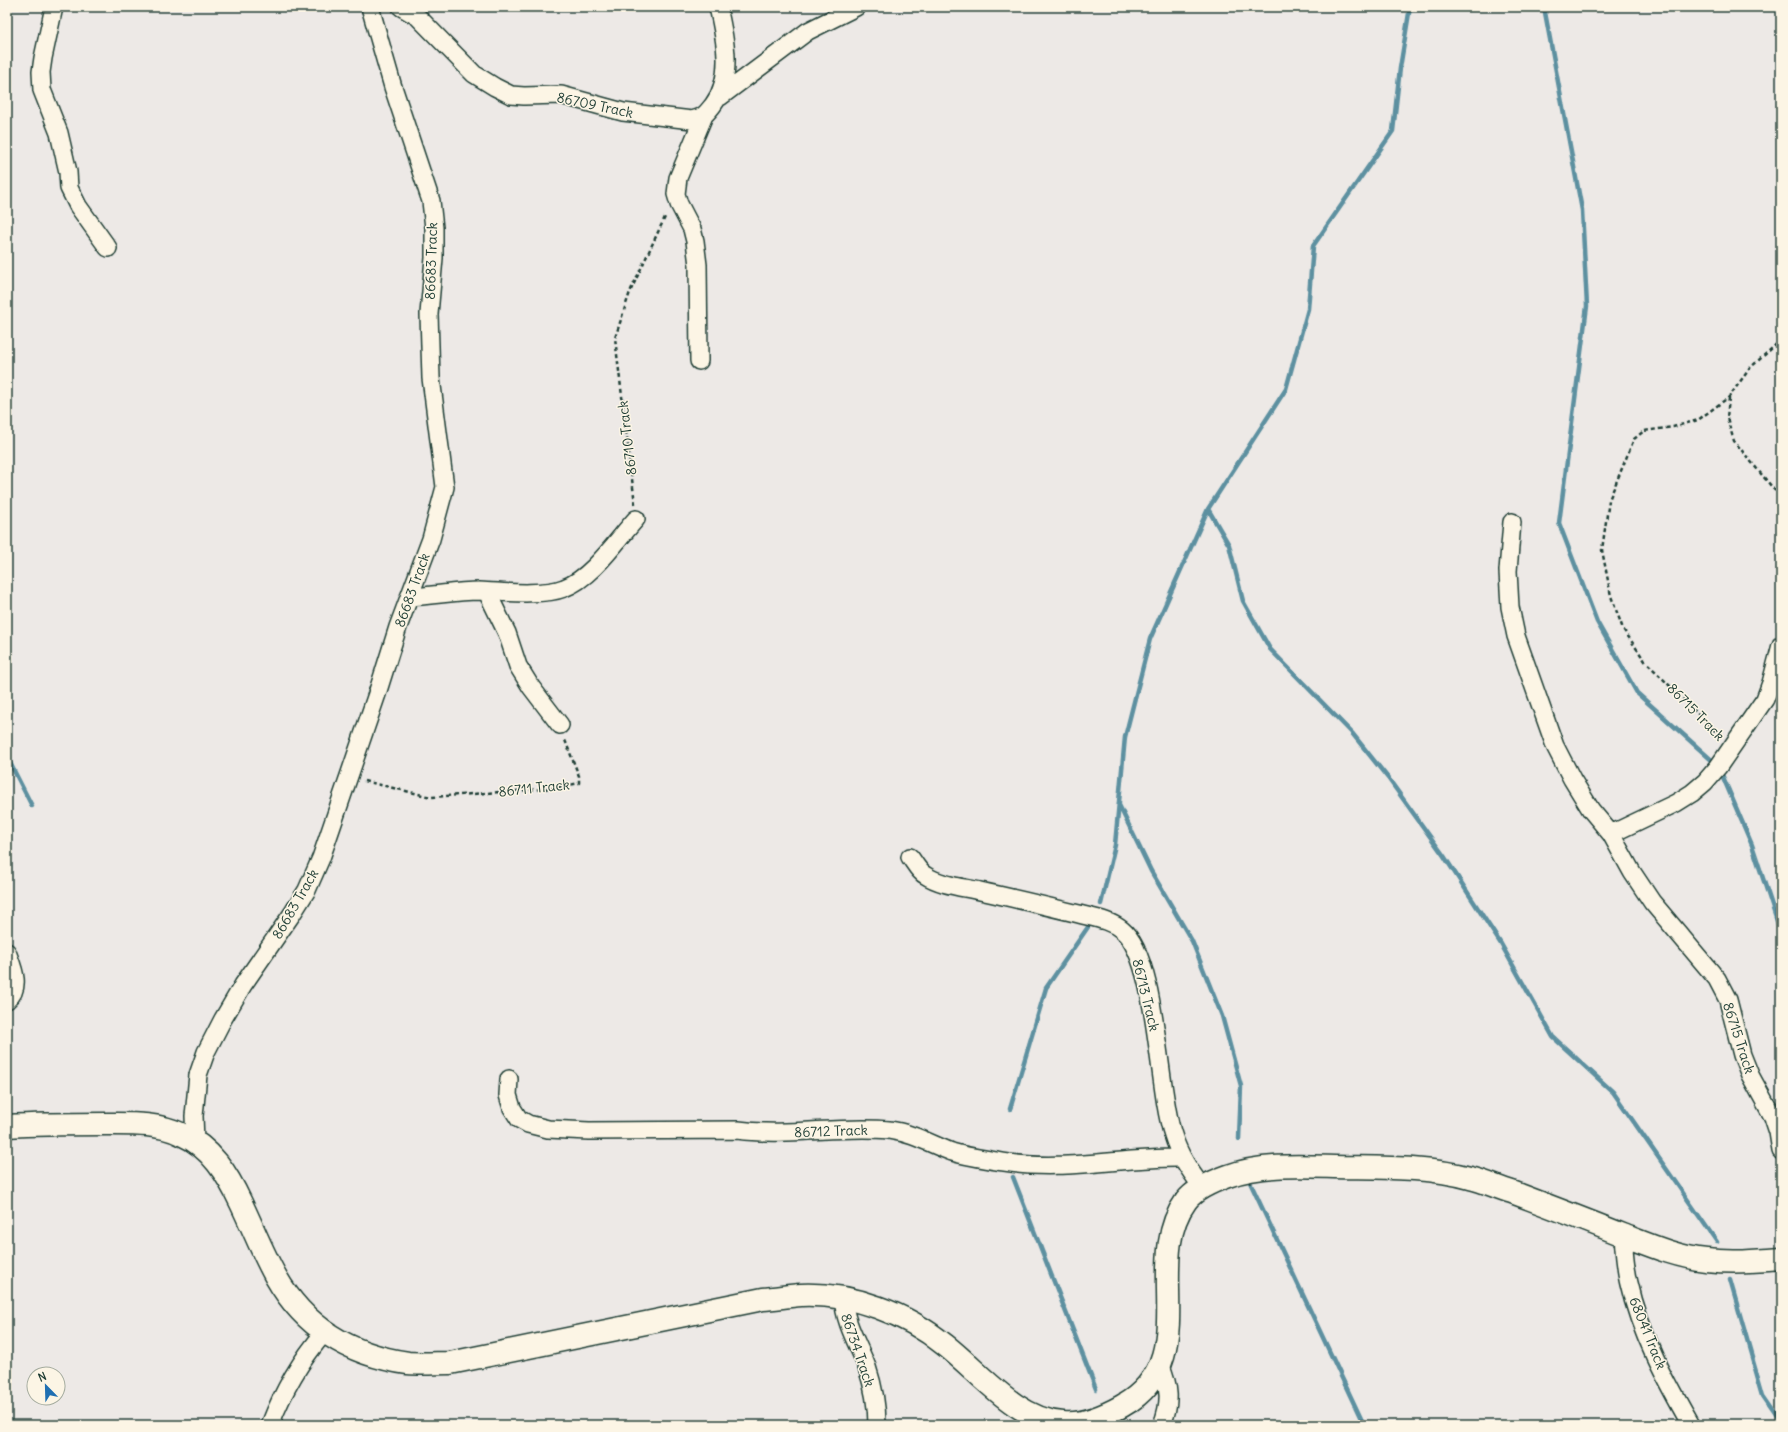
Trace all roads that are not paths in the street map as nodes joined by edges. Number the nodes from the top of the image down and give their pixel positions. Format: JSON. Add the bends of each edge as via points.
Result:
{"nodes":[{"id":1,"x":54,"y":7,"type":"edge"},
{"id":2,"x":370,"y":7,"type":"edge"},
{"id":3,"x":401,"y":7,"type":"edge"},
{"id":4,"x":718,"y":7,"type":"edge"},
{"id":5,"x":856,"y":7,"type":"edge"},
{"id":6,"x":718,"y":99,"type":"junction"},
{"id":7,"x":703,"y":118,"type":"junction"},
{"id":8,"x":108,"y":248,"type":"dead end"},
{"id":9,"x":699,"y":361,"type":"dead end"},
{"id":10,"x":636,"y":519,"type":"road end"},
{"id":11,"x":1512,"y":522,"type":"dead end"},
{"id":12,"x":487,"y":592,"type":"junction"},
{"id":13,"x":409,"y":597,"type":"junction"},
{"id":14,"x":1779,"y":652,"type":"edge"},
{"id":15,"x":560,"y":724,"type":"road end"},
{"id":16,"x":1611,"y":834,"type":"junction"},
{"id":17,"x":910,"y":857,"type":"dead end"},
{"id":18,"x":7,"y":952,"type":"edge"},
{"id":19,"x":7,"y":1000,"type":"edge"},
{"id":20,"x":509,"y":1079,"type":"dead end"},
{"id":21,"x":7,"y":1126,"type":"edge"},
{"id":22,"x":195,"y":1141,"type":"junction"},
{"id":23,"x":1781,"y":1151,"type":"edge"},
{"id":24,"x":1181,"y":1158,"type":"junction"},
{"id":25,"x":1202,"y":1188,"type":"junction"},
{"id":26,"x":1623,"y":1235,"type":"junction"},
{"id":27,"x":1781,"y":1260,"type":"edge"},
{"id":28,"x":843,"y":1298,"type":"junction"},
{"id":29,"x":324,"y":1333,"type":"junction"},
{"id":30,"x":1160,"y":1364,"type":"junction"},
{"id":31,"x":1051,"y":1423,"type":"edge"},
{"id":32,"x":270,"y":1425,"type":"edge"},
{"id":33,"x":877,"y":1425,"type":"edge"},
{"id":34,"x":1162,"y":1425,"type":"edge"},
{"id":35,"x":1691,"y":1425,"type":"edge"}],
"edges":[{"from":1,"to":8,"type":"street","via":[[43,58],[42,90],[59,133],[69,188],[78,206]]},
{"from":2,"to":13,"type":"street","name":"86683 Track","via":[[393,87],[431,201],[434,228],[429,314],[431,378],[445,487],[431,540]]},
{"from":3,"to":7,"type":"street","name":"86709 Track","via":[[418,17],[474,74],[511,94],[561,95],[623,112],[692,120]]},
{"from":4,"to":6,"type":"street","via":[[727,63],[725,82]]},
{"from":5,"to":6,"type":"street","via":[[808,31]]},
{"from":6,"to":7,"type":"street"},
{"from":7,"to":9,"type":"street","via":[[678,178],[676,194],[695,241],[698,265]]},
{"from":10,"to":12,"type":"street","via":[[593,568],[564,588],[534,593]]},
{"from":11,"to":16,"type":"street","via":[[1508,571],[1510,607],[1516,636],[1555,746],[1591,810]]},
{"from":12,"to":13,"type":"street"},
{"from":12,"to":15,"type":"street","via":[[507,633],[518,666]]},
{"from":13,"to":22,"type":"street","name":"86683 Track","via":[[349,778],[307,890],[243,985],[206,1052],[198,1075],[194,1116]]},
{"from":14,"to":16,"type":"street","name":"86715 Track","via":[[1765,699],[1705,782],[1692,793],[1657,813]]},
{"from":16,"to":23,"type":"street","name":"86715 Track","via":[[1652,902],[1717,979],[1728,1000],[1742,1055],[1750,1075],[1773,1117]]},
{"from":17,"to":24,"type":"street","name":"86713 Track","via":[[924,875],[943,883],[1048,906],[1108,922],[1122,930],[1132,943],[1140,962],[1150,998],[1166,1110]]},
{"from":18,"to":19,"type":"street","via":[[14,971],[16,987]]},
{"from":20,"to":24,"type":"street","name":"86712 Track","via":[[508,1095],[519,1119],[548,1129],[738,1130],[758,1133],[888,1130],[910,1134],[954,1152],[1003,1162],[1042,1166]]},
{"from":21,"to":22,"type":"street","via":[[54,1123],[150,1125],[181,1133]]},
{"from":22,"to":29,"type":"street","via":[[213,1157],[230,1181],[276,1278],[300,1310]]},
{"from":24,"to":25,"type":"street","name":"86713 Track"},
{"from":25,"to":26,"type":"street","via":[[1230,1175],[1259,1169],[1298,1166],[1426,1171],[1470,1178]]},
{"from":25,"to":30,"type":"street","via":[[1187,1200],[1175,1221],[1170,1246],[1168,1334]]},
{"from":26,"to":27,"type":"street","via":[[1670,1252],[1706,1260]]},
{"from":26,"to":35,"type":"street","name":"68041 Track","via":[[1629,1282],[1637,1312],[1654,1354]]},
{"from":28,"to":29,"type":"street","via":[[803,1295],[763,1299],[450,1363],[409,1363],[375,1357]]},
{"from":28,"to":31,"type":"street","via":[[868,1304],[920,1327],[1017,1406]]},
{"from":28,"to":33,"type":"street","name":"86734 Track","via":[[846,1320],[873,1388]]},
{"from":29,"to":32,"type":"street","via":[[293,1375]]},
{"from":30,"to":31,"type":"street","via":[[1134,1400],[1113,1412],[1089,1421]]},
{"from":30,"to":34,"type":"street","via":[[1167,1379],[1169,1395]]}]}
